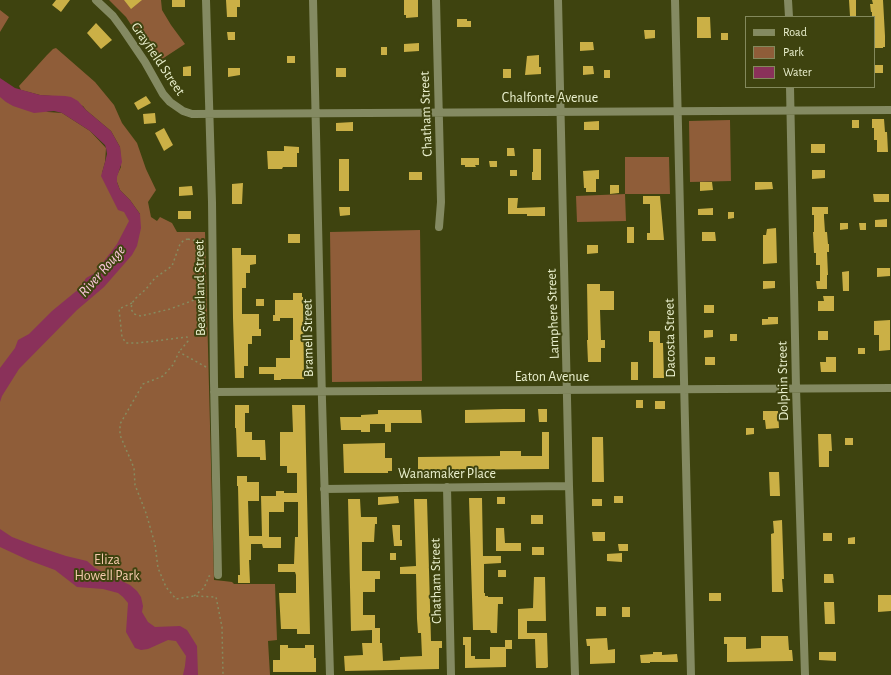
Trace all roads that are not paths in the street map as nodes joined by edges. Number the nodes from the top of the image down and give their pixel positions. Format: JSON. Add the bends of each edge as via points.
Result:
{"nodes":[{"id":1,"x":96,"y":0,"type":"edge"},
{"id":2,"x":206,"y":0,"type":"edge"},
{"id":3,"x":314,"y":0,"type":"edge"},
{"id":4,"x":436,"y":0,"type":"edge"},
{"id":5,"x":558,"y":0,"type":"edge"},
{"id":6,"x":675,"y":0,"type":"edge"},
{"id":7,"x":788,"y":0,"type":"edge"},
{"id":8,"x":788,"y":16,"type":"edge"},
{"id":9,"x":790,"y":88,"type":"edge"},
{"id":10,"x":791,"y":110,"type":"junction"},
{"id":11,"x":891,"y":110,"type":"edge"},
{"id":12,"x":677,"y":111,"type":"junction"},
{"id":13,"x":438,"y":112,"type":"junction"},
{"id":14,"x":561,"y":112,"type":"junction"},
{"id":15,"x":209,"y":113,"type":"junction"},
{"id":16,"x":317,"y":113,"type":"junction"},
{"id":17,"x":439,"y":227,"type":"dead end"},
{"id":18,"x":796,"y":388,"type":"junction"},
{"id":19,"x":891,"y":388,"type":"edge"},
{"id":20,"x":568,"y":389,"type":"junction"},
{"id":21,"x":684,"y":389,"type":"junction"},
{"id":22,"x":214,"y":392,"type":"junction"},
{"id":23,"x":322,"y":392,"type":"junction"},
{"id":24,"x":569,"y":486,"type":"junction"},
{"id":25,"x":447,"y":487,"type":"junction"},
{"id":26,"x":324,"y":489,"type":"junction"},
{"id":27,"x":218,"y":575,"type":"road end"},
{"id":28,"x":330,"y":675,"type":"edge"},
{"id":29,"x":451,"y":675,"type":"edge"},
{"id":30,"x":575,"y":675,"type":"edge"},
{"id":31,"x":691,"y":675,"type":"edge"},
{"id":32,"x":805,"y":675,"type":"edge"}],
"edges":[{"from":1,"to":15,"type":"street","name":"Grayfield Street","via":[[114,16],[163,94],[176,108],[192,114]]},
{"from":2,"to":15,"type":"street","name":"Beaverland Street"},
{"from":3,"to":16,"type":"street","name":"Bramell Street"},
{"from":4,"to":13,"type":"street","name":"Chatham Street"},
{"from":5,"to":14,"type":"street","name":"Lamphere Street"},
{"from":6,"to":12,"type":"street","name":"Dacosta Street"},
{"from":7,"to":8,"type":"street"},
{"from":9,"to":10,"type":"street","name":"Dolphin Street"},
{"from":10,"to":11,"type":"street","name":"Chalfonte Avenue"},
{"from":10,"to":12,"type":"street","name":"Chalfonte Avenue"},
{"from":10,"to":18,"type":"street","name":"Dolphin Street"},
{"from":12,"to":14,"type":"street","name":"Chalfonte Avenue"},
{"from":12,"to":21,"type":"street","name":"Dacosta Street"},
{"from":13,"to":14,"type":"street","name":"Chalfonte Avenue"},
{"from":13,"to":16,"type":"street","name":"Chalfonte Avenue"},
{"from":13,"to":17,"type":"street","name":"Chatham Street","via":[[441,202]]},
{"from":14,"to":20,"type":"street","name":"Lamphere Street"},
{"from":15,"to":16,"type":"street","name":"Chalfonte Avenue"},
{"from":15,"to":22,"type":"street","name":"Beaverland Street"},
{"from":16,"to":23,"type":"street","name":"Bramell Street"},
{"from":18,"to":19,"type":"street","name":"Eaton Avenue"},
{"from":18,"to":21,"type":"street","name":"Eaton Avenue"},
{"from":18,"to":32,"type":"street","name":"Dolphin Street"},
{"from":20,"to":21,"type":"street","name":"Eaton Avenue"},
{"from":20,"to":23,"type":"street","name":"Eaton Avenue"},
{"from":20,"to":24,"type":"street","name":"Lamphere Street"},
{"from":21,"to":31,"type":"street","name":"Dacosta Street"},
{"from":22,"to":23,"type":"street","name":"Eaton Avenue"},
{"from":22,"to":27,"type":"street","name":"Beaverland Street"},
{"from":23,"to":26,"type":"street","name":"Bramell Street"},
{"from":24,"to":25,"type":"street","name":"Wanamaker Place"},
{"from":24,"to":30,"type":"street","name":"Lamphere Street"},
{"from":25,"to":26,"type":"street","name":"Wanamaker Place"},
{"from":25,"to":29,"type":"street","name":"Chatham Street"},
{"from":26,"to":28,"type":"street","name":"Bramell Street"}]}
